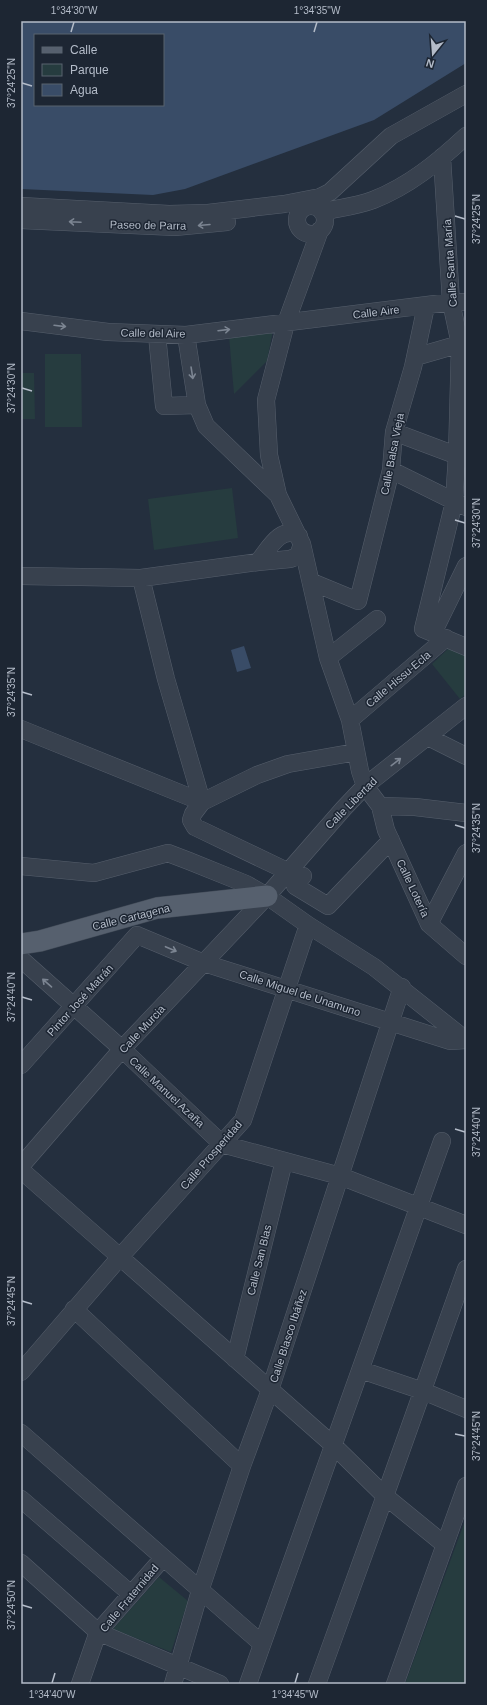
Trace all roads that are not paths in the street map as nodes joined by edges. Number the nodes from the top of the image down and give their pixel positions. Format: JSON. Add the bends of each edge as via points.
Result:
{"nodes":[{"id":1,"x":466,"y":94,"type":"edge"},
{"id":2,"x":466,"y":136,"type":"edge"},
{"id":3,"x":442,"y":157,"type":"junction"},
{"id":4,"x":21,"y":206,"type":"edge"},
{"id":5,"x":298,"y":212,"type":"junction"},
{"id":6,"x":322,"y":212,"type":"junction"},
{"id":7,"x":21,"y":220,"type":"edge"},
{"id":8,"x":320,"y":230,"type":"junction"},
{"id":9,"x":302,"y":231,"type":"junction"},
{"id":10,"x":306,"y":270,"type":"junction"},
{"id":11,"x":459,"y":302,"type":"edge"},
{"id":12,"x":426,"y":306,"type":"junction"},
{"id":13,"x":21,"y":322,"type":"edge"},
{"id":14,"x":286,"y":323,"type":"junction"},
{"id":15,"x":158,"y":335,"type":"junction"},
{"id":16,"x":186,"y":335,"type":"junction"},
{"id":17,"x":463,"y":342,"type":"edge"},
{"id":18,"x":415,"y":357,"type":"junction"},
{"id":19,"x":197,"y":405,"type":"junction"},
{"id":20,"x":394,"y":432,"type":"junction"},
{"id":21,"x":462,"y":457,"type":"edge"},
{"id":22,"x":390,"y":470,"type":"junction"},
{"id":23,"x":283,"y":502,"type":"junction"},
{"id":24,"x":460,"y":505,"type":"edge"},
{"id":25,"x":278,"y":538,"type":"junction"},
{"id":26,"x":300,"y":540,"type":"junction"},
{"id":27,"x":288,"y":559,"type":"junction"},
{"id":28,"x":258,"y":562,"type":"junction"},
{"id":29,"x":466,"y":566,"type":"edge"},
{"id":30,"x":21,"y":576,"type":"edge"},
{"id":31,"x":142,"y":578,"type":"junction"},
{"id":32,"x":311,"y":579,"type":"junction"},
{"id":33,"x":377,"y":619,"type":"dead end"},
{"id":34,"x":434,"y":634,"type":"junction"},
{"id":35,"x":466,"y":647,"type":"edge"},
{"id":36,"x":328,"y":658,"type":"junction"},
{"id":37,"x":466,"y":706,"type":"edge"},
{"id":38,"x":350,"y":720,"type":"junction"},
{"id":39,"x":21,"y":729,"type":"edge"},
{"id":40,"x":428,"y":737,"type":"junction"},
{"id":41,"x":356,"y":752,"type":"junction"},
{"id":42,"x":466,"y":756,"type":"edge"},
{"id":43,"x":365,"y":786,"type":"junction"},
{"id":44,"x":202,"y":802,"type":"junction"},
{"id":45,"x":380,"y":806,"type":"junction"},
{"id":46,"x":466,"y":813,"type":"edge"},
{"id":47,"x":389,"y":835,"type":"junction"},
{"id":48,"x":466,"y":853,"type":"edge"},
{"id":49,"x":21,"y":866,"type":"edge"},
{"id":50,"x":295,"y":874,"type":"junction"},
{"id":51,"x":267,"y":896,"type":"junction"},
{"id":52,"x":140,"y":914,"type":"junction"},
{"id":53,"x":429,"y":924,"type":"junction"},
{"id":54,"x":308,"y":925,"type":"junction"},
{"id":55,"x":137,"y":935,"type":"junction"},
{"id":56,"x":25,"y":954,"type":"edge"},
{"id":57,"x":466,"y":956,"type":"edge"},
{"id":58,"x":204,"y":963,"type":"junction"},
{"id":59,"x":402,"y":987,"type":"junction"},
{"id":60,"x":287,"y":990,"type":"junction"},
{"id":61,"x":74,"y":1007,"type":"junction"},
{"id":62,"x":390,"y":1022,"type":"junction"},
{"id":63,"x":466,"y":1040,"type":"edge"},
{"id":64,"x":122,"y":1049,"type":"junction"},
{"id":65,"x":21,"y":1065,"type":"edge"},
{"id":66,"x":442,"y":1141,"type":"dead end"},
{"id":67,"x":222,"y":1144,"type":"junction"},
{"id":68,"x":284,"y":1161,"type":"junction"},
{"id":69,"x":21,"y":1166,"type":"edge"},
{"id":70,"x":21,"y":1170,"type":"edge"},
{"id":71,"x":340,"y":1176,"type":"junction"},
{"id":72,"x":419,"y":1206,"type":"junction"},
{"id":73,"x":466,"y":1225,"type":"edge"},
{"id":74,"x":120,"y":1257,"type":"junction"},
{"id":75,"x":466,"y":1268,"type":"edge"},
{"id":76,"x":74,"y":1309,"type":"junction"},
{"id":77,"x":235,"y":1360,"type":"junction"},
{"id":78,"x":361,"y":1370,"type":"junction"},
{"id":79,"x":21,"y":1372,"type":"edge"},
{"id":80,"x":270,"y":1390,"type":"junction"},
{"id":81,"x":423,"y":1391,"type":"junction"},
{"id":82,"x":466,"y":1409,"type":"edge"},
{"id":83,"x":21,"y":1433,"type":"edge"},
{"id":84,"x":333,"y":1445,"type":"junction"},
{"id":85,"x":242,"y":1466,"type":"junction"},
{"id":86,"x":466,"y":1486,"type":"edge"},
{"id":87,"x":385,"y":1496,"type":"junction"},
{"id":88,"x":21,"y":1499,"type":"edge"},
{"id":89,"x":445,"y":1545,"type":"junction"},
{"id":90,"x":163,"y":1558,"type":"junction"},
{"id":91,"x":22,"y":1566,"type":"edge"},
{"id":92,"x":200,"y":1591,"type":"junction"},
{"id":93,"x":131,"y":1594,"type":"junction"},
{"id":94,"x":98,"y":1632,"type":"junction"},
{"id":95,"x":262,"y":1642,"type":"junction"},
{"id":96,"x":178,"y":1667,"type":"junction"},
{"id":97,"x":80,"y":1684,"type":"edge"},
{"id":98,"x":173,"y":1684,"type":"edge"},
{"id":99,"x":220,"y":1684,"type":"edge"},
{"id":100,"x":248,"y":1684,"type":"edge"},
{"id":101,"x":317,"y":1684,"type":"edge"},
{"id":102,"x":395,"y":1684,"type":"edge"}],
"edges":[{"from":1,"to":4,"type":"street","via":[[391,136],[330,192],[320,197],[208,213],[169,214]]},
{"from":2,"to":3,"type":"street","name":"Paseo de Parra"},
{"from":3,"to":6,"type":"street","name":"Paseo de Parra","via":[[407,184],[372,200]]},
{"from":3,"to":11,"type":"street","name":"Calle Santa María"},
{"from":5,"to":6,"type":"street","name":"Paseo de Parra","via":[[306,206],[312,206]]},
{"from":5,"to":7,"type":"street","name":"Paseo de Parra","one_way":true,"via":[[175,227]]},
{"from":5,"to":9,"type":"street","via":[[297,222]]},
{"from":6,"to":8,"type":"street","via":[[324,222]]},
{"from":8,"to":9,"type":"street","via":[[311,234]]},
{"from":8,"to":10,"type":"street"},
{"from":9,"to":10,"type":"street"},
{"from":10,"to":14,"type":"street"},
{"from":11,"to":12,"type":"street","name":"Calle Aire"},
{"from":11,"to":17,"type":"street","name":"Calle Santa María"},
{"from":12,"to":14,"type":"street","name":"Calle Aire"},
{"from":12,"to":18,"type":"street","name":"Calle Balsa Vieja"},
{"from":13,"to":15,"type":"street","name":"Calle del Aire","one_way":true},
{"from":16,"to":14,"type":"street","name":"Calle del Aire","one_way":true},
{"from":14,"to":23,"type":"street","via":[[266,400],[269,456]]},
{"from":15,"to":16,"type":"street","name":"Calle del Aire"},
{"from":15,"to":19,"type":"street","via":[[164,406]]},
{"from":16,"to":19,"type":"street","one_way":true},
{"from":17,"to":18,"type":"street"},
{"from":17,"to":21,"type":"street","name":"Calle Santa María"},
{"from":18,"to":20,"type":"street","name":"Calle Balsa Vieja"},
{"from":19,"to":23,"type":"street","via":[[206,426]]},
{"from":20,"to":21,"type":"street"},
{"from":20,"to":22,"type":"street","name":"Calle Balsa Vieja"},
{"from":21,"to":24,"type":"street","name":"Calle Santa María"},
{"from":22,"to":24,"type":"street"},
{"from":22,"to":32,"type":"street","name":"Calle Balsa Vieja","via":[[358,601]]},
{"from":23,"to":25,"type":"street"},
{"from":23,"to":26,"type":"street"},
{"from":24,"to":34,"type":"street","name":"Calle Santa María"},
{"from":25,"to":26,"type":"street","via":[[290,532]]},
{"from":25,"to":27,"type":"street","via":[[276,551],[282,558]]},
{"from":25,"to":28,"type":"street"},
{"from":26,"to":27,"type":"street","via":[[301,552]]},
{"from":26,"to":32,"type":"street"},
{"from":27,"to":28,"type":"street"},
{"from":27,"to":32,"type":"street"},
{"from":28,"to":31,"type":"street"},
{"from":29,"to":34,"type":"street"},
{"from":30,"to":31,"type":"street"},
{"from":31,"to":44,"type":"street","via":[[166,679]]},
{"from":32,"to":36,"type":"street"},
{"from":33,"to":36,"type":"street"},
{"from":34,"to":35,"type":"street"},
{"from":34,"to":38,"type":"street","name":"Calle Hissu-Ecla"},
{"from":36,"to":38,"type":"street"},
{"from":37,"to":40,"type":"street","name":"Calle Libertad"},
{"from":38,"to":41,"type":"street"},
{"from":39,"to":44,"type":"street"},
{"from":40,"to":42,"type":"street"},
{"from":43,"to":40,"type":"street","name":"Calle Libertad","one_way":true},
{"from":41,"to":43,"type":"street"},
{"from":41,"to":44,"type":"street","via":[[288,764],[257,775]]},
{"from":43,"to":45,"type":"street"},
{"from":43,"to":50,"type":"street","name":"Calle Libertad"},
{"from":44,"to":50,"type":"street","via":[[191,820],[195,828]]},
{"from":45,"to":46,"type":"street","via":[[415,806]]},
{"from":45,"to":47,"type":"street","name":"Calle Lotería"},
{"from":47,"to":50,"type":"street","via":[[328,906],[295,886]]},
{"from":47,"to":53,"type":"street","name":"Calle Lotería"},
{"from":48,"to":53,"type":"street"},
{"from":49,"to":51,"type":"street","via":[[94,873],[168,853],[246,884]]},
{"from":50,"to":51,"type":"street","name":"Calle Libertad"},
{"from":51,"to":52,"type":"main road","name":"Calle Cartagena","via":[[157,908]]},
{"from":51,"to":54,"type":"street"},
{"from":51,"to":58,"type":"street","name":"Calle Murcia"},
{"from":52,"to":55,"type":"street"},
{"from":52,"to":56,"type":"main road","name":"Calle Cartagena"},
{"from":53,"to":57,"type":"street","name":"Calle Lotería"},
{"from":54,"to":59,"type":"street"},
{"from":54,"to":60,"type":"street","name":"Calle Prosperidad"},
{"from":55,"to":58,"type":"street","name":"Calle Miguel de Unamuno","one_way":true},
{"from":55,"to":61,"type":"street","name":"Pintor José Matrán"},
{"from":61,"to":56,"type":"street","name":"Calle Manuel Azaña","one_way":true},
{"from":58,"to":60,"type":"street","name":"Calle Miguel de Unamuno"},
{"from":58,"to":64,"type":"street","name":"Calle Murcia"},
{"from":59,"to":62,"type":"street","name":"Calle Blasco Ibáñez"},
{"from":59,"to":63,"type":"street"},
{"from":60,"to":62,"type":"street","name":"Calle Miguel de Unamuno"},
{"from":60,"to":67,"type":"street","name":"Calle Prosperidad","via":[[243,1120]]},
{"from":61,"to":64,"type":"street","name":"Calle Manuel Azaña"},
{"from":61,"to":65,"type":"street","name":"Pintor José Matrán"},
{"from":62,"to":63,"type":"street","name":"Calle Miguel de Unamuno","via":[[450,1041]]},
{"from":62,"to":71,"type":"street","name":"Calle Blasco Ibáñez"},
{"from":64,"to":67,"type":"street","name":"Calle Manuel Azaña"},
{"from":64,"to":69,"type":"street","name":"Calle Murcia"},
{"from":66,"to":72,"type":"street"},
{"from":67,"to":68,"type":"street","name":"Calle Manuel Azaña"},
{"from":67,"to":74,"type":"street","name":"Calle Prosperidad"},
{"from":68,"to":71,"type":"street","name":"Calle Manuel Azaña"},
{"from":68,"to":77,"type":"street","name":"Calle San Blas"},
{"from":70,"to":74,"type":"street"},
{"from":71,"to":72,"type":"street","name":"Calle Manuel Azaña"},
{"from":71,"to":80,"type":"street","name":"Calle Blasco Ibáñez"},
{"from":72,"to":73,"type":"street","name":"Calle Manuel Azaña"},
{"from":72,"to":78,"type":"street"},
{"from":74,"to":76,"type":"street","name":"Calle Prosperidad"},
{"from":74,"to":77,"type":"street"},
{"from":75,"to":81,"type":"street"},
{"from":76,"to":79,"type":"street","name":"Calle Prosperidad"},
{"from":76,"to":85,"type":"street"},
{"from":77,"to":80,"type":"street"},
{"from":78,"to":81,"type":"street"},
{"from":78,"to":84,"type":"street"},
{"from":80,"to":84,"type":"street"},
{"from":80,"to":85,"type":"street","name":"Calle Blasco Ibáñez"},
{"from":81,"to":82,"type":"street"},
{"from":81,"to":87,"type":"street"},
{"from":83,"to":90,"type":"street"},
{"from":84,"to":87,"type":"street"},
{"from":84,"to":95,"type":"street"},
{"from":85,"to":92,"type":"street","name":"Calle Blasco Ibáñez"},
{"from":86,"to":89,"type":"street"},
{"from":87,"to":89,"type":"street"},
{"from":87,"to":101,"type":"street"},
{"from":88,"to":93,"type":"street"},
{"from":89,"to":102,"type":"street"},
{"from":90,"to":92,"type":"street"},
{"from":90,"to":93,"type":"street","name":"Calle Fraternidad"},
{"from":91,"to":94,"type":"street"},
{"from":92,"to":95,"type":"street"},
{"from":92,"to":96,"type":"street","name":"Calle Blasco Ibáñez"},
{"from":93,"to":94,"type":"street","name":"Calle Fraternidad"},
{"from":94,"to":96,"type":"street"},
{"from":94,"to":97,"type":"street","name":"Calle Fraternidad"},
{"from":95,"to":100,"type":"street"},
{"from":96,"to":98,"type":"street","name":"Calle Blasco Ibáñez"},
{"from":96,"to":99,"type":"street"}]}
